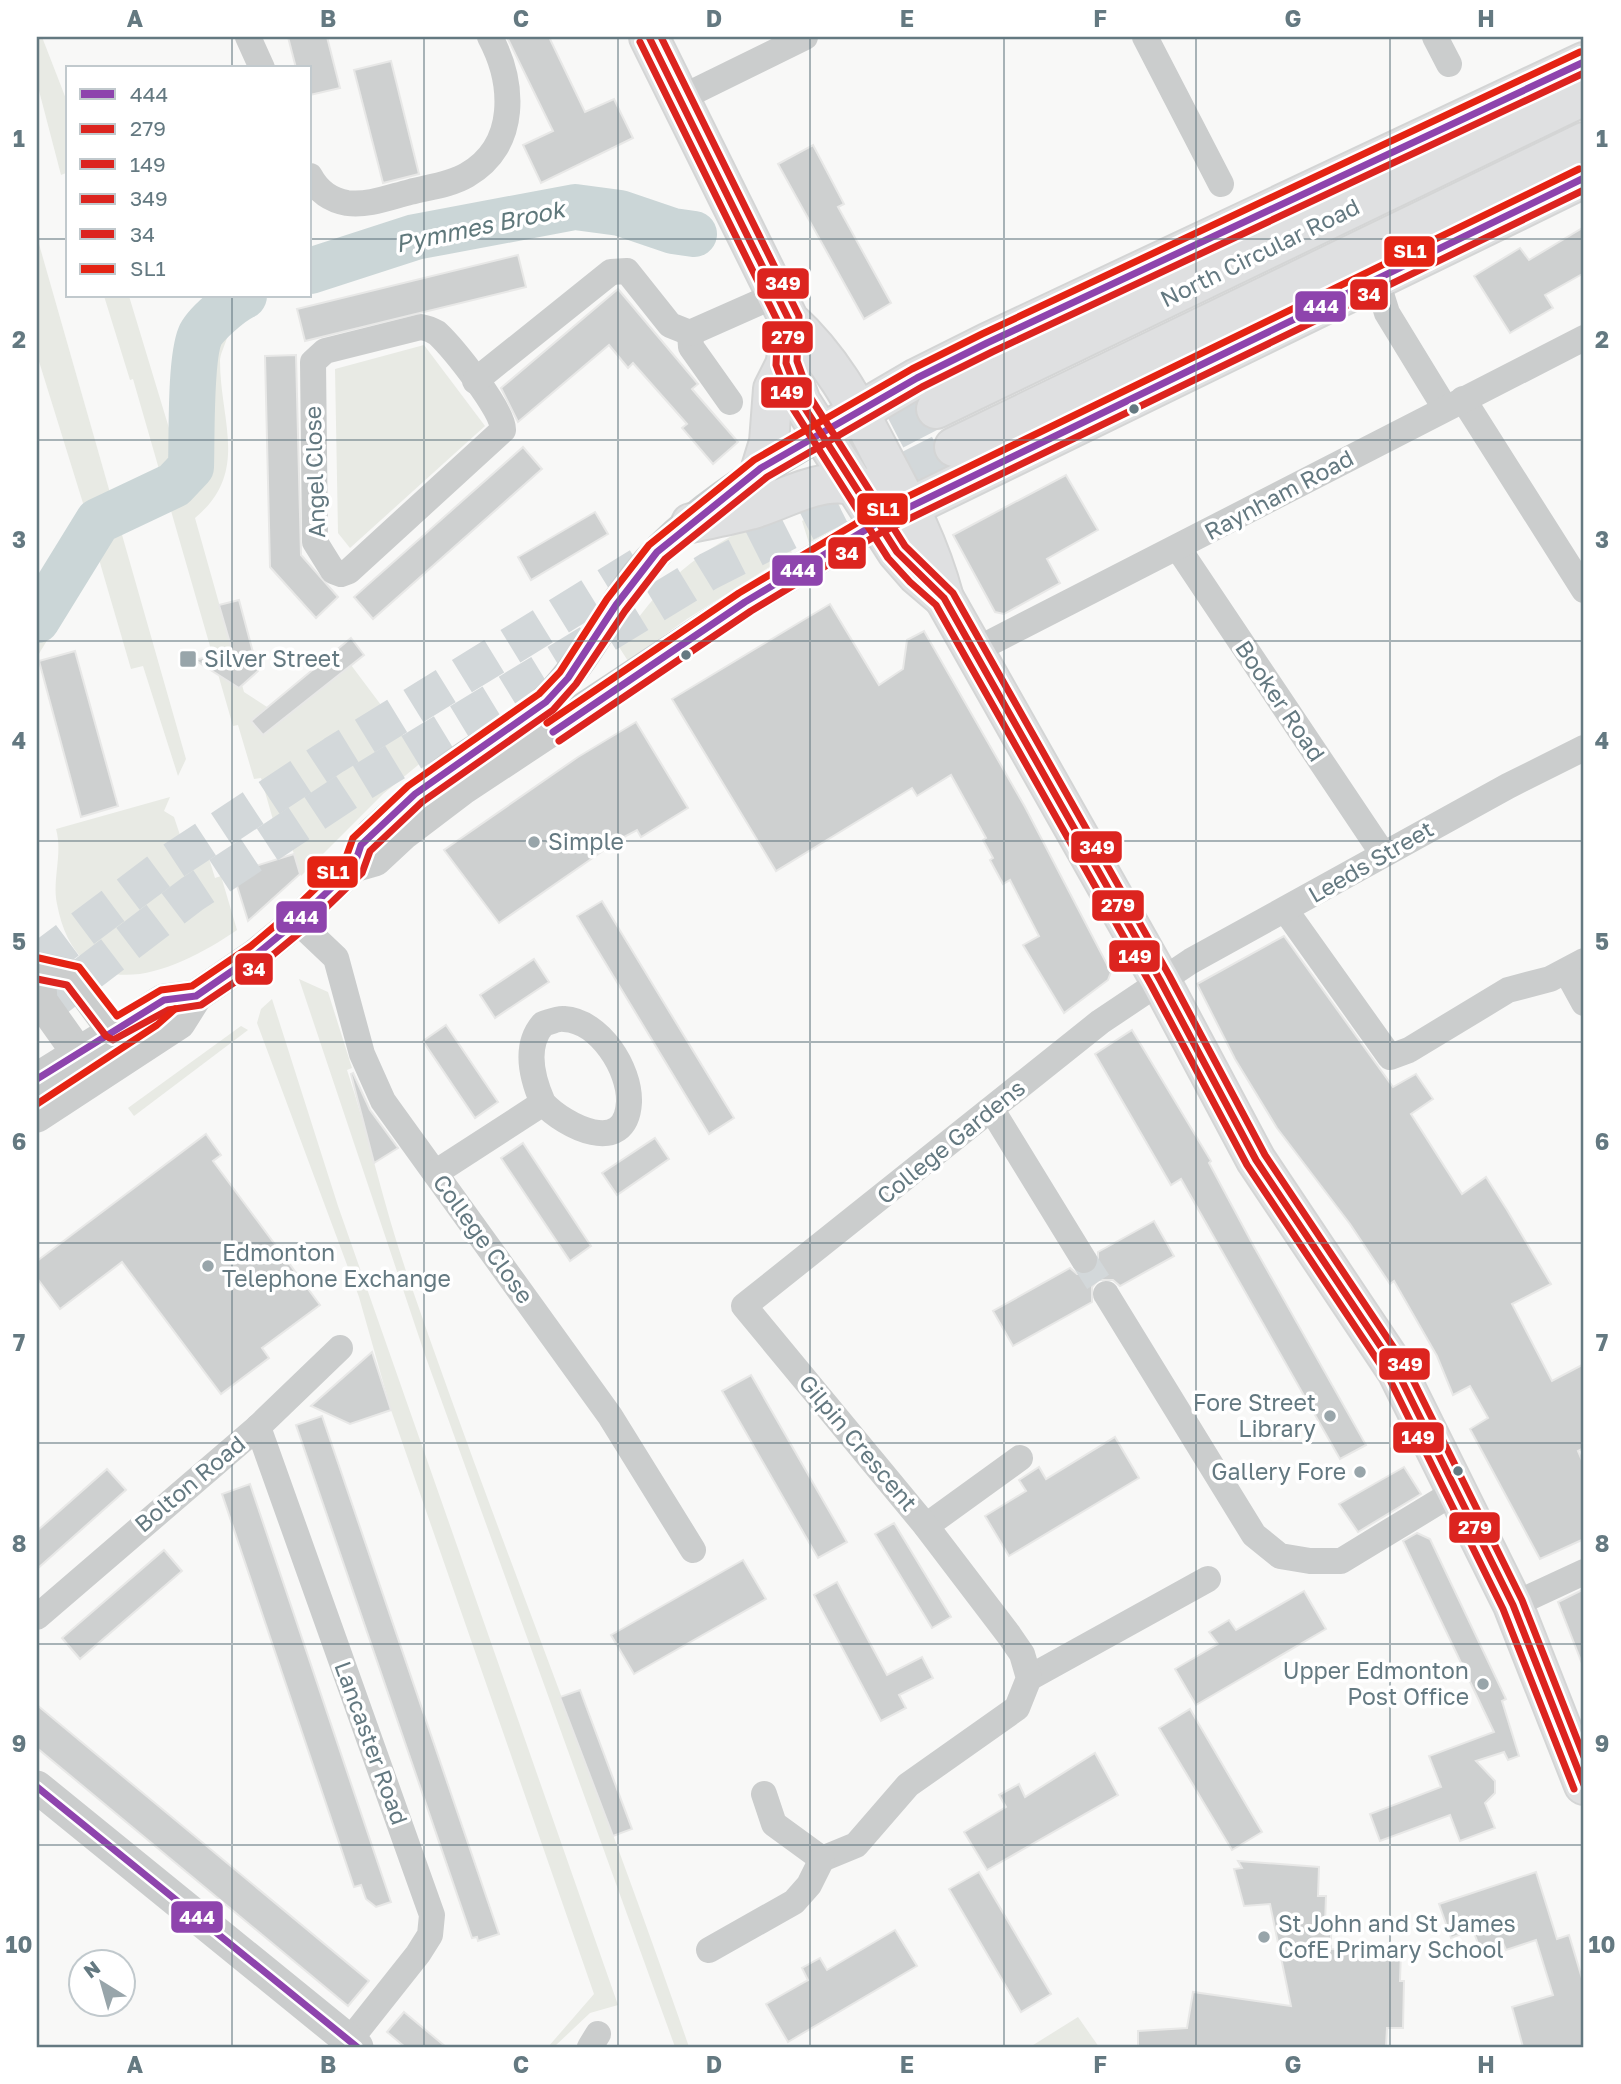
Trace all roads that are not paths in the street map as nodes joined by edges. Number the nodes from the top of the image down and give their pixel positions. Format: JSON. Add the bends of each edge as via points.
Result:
{"nodes":[{"id":1,"x":248,"y":37,"type":"edge"},
{"id":2,"x":489,"y":37,"type":"edge"},
{"id":3,"x":649,"y":37,"type":"edge"},
{"id":4,"x":805,"y":37,"type":"edge"},
{"id":5,"x":1145,"y":37,"type":"edge"},
{"id":6,"x":1435,"y":37,"type":"edge"},
{"id":7,"x":1584,"y":61,"type":"edge"},
{"id":8,"x":1449,"y":64,"type":"dead end"},
{"id":9,"x":261,"y":66,"type":"edge"},
{"id":10,"x":1584,"y":96,"type":"edge"},
{"id":11,"x":680,"y":99,"type":"junction"},
{"id":12,"x":1584,"y":142,"type":"edge"},
{"id":13,"x":1584,"y":178,"type":"edge"},
{"id":14,"x":312,"y":180,"type":"edge"},
{"id":15,"x":1221,"y":184,"type":"dead end"},
{"id":16,"x":1376,"y":278,"type":"junction"},
{"id":17,"x":782,"y":308,"type":"junction"},
{"id":18,"x":690,"y":333,"type":"junction"},
{"id":19,"x":1584,"y":338,"type":"edge"},
{"id":20,"x":786,"y":363,"type":"junction"},
{"id":21,"x":475,"y":381,"type":"junction"},
{"id":22,"x":730,"y":402,"type":"dead end"},
{"id":23,"x":1454,"y":404,"type":"junction"},
{"id":24,"x":936,"y":410,"type":"tunnel mouth"},
{"id":25,"x":859,"y":412,"type":"junction"},
{"id":26,"x":823,"y":433,"type":"junction"},
{"id":27,"x":954,"y":447,"type":"tunnel mouth"},
{"id":28,"x":761,"y":468,"type":"junction"},
{"id":29,"x":852,"y":482,"type":"junction"},
{"id":30,"x":911,"y":506,"type":"junction"},
{"id":31,"x":691,"y":523,"type":"junction"},
{"id":32,"x":877,"y":523,"type":"junction"},
{"id":33,"x":1178,"y":548,"type":"junction"},
{"id":34,"x":1584,"y":590,"type":"edge"},
{"id":35,"x":944,"y":598,"type":"junction"},
{"id":36,"x":974,"y":651,"type":"junction"},
{"id":37,"x":1584,"y":748,"type":"edge"},
{"id":38,"x":1383,"y":854,"type":"junction"},
{"id":39,"x":354,"y":866,"type":"junction"},
{"id":40,"x":1286,"y":911,"type":"junction"},
{"id":41,"x":297,"y":921,"type":"junction"},
{"id":42,"x":1576,"y":966,"type":"edge"},
{"id":43,"x":38,"y":969,"type":"edge"},
{"id":44,"x":1160,"y":980,"type":"junction"},
{"id":45,"x":1584,"y":1003,"type":"edge"},
{"id":46,"x":122,"y":1042,"type":"junction"},
{"id":47,"x":85,"y":1064,"type":"junction"},
{"id":48,"x":37,"y":1079,"type":"edge"},
{"id":49,"x":543,"y":1102,"type":"junction"},
{"id":50,"x":992,"y":1110,"type":"junction"},
{"id":51,"x":37,"y":1116,"type":"edge"},
{"id":52,"x":435,"y":1173,"type":"junction"},
{"id":53,"x":1084,"y":1260,"type":"tunnel mouth"},
{"id":54,"x":1106,"y":1294,"type":"tunnel mouth"},
{"id":55,"x":744,"y":1306,"type":"joint"},
{"id":56,"x":340,"y":1348,"type":"dead end"},
{"id":57,"x":258,"y":1427,"type":"junction"},
{"id":58,"x":1020,"y":1458,"type":"dead end"},
{"id":59,"x":1456,"y":1491,"type":"junction"},
{"id":60,"x":926,"y":1525,"type":"junction"},
{"id":61,"x":693,"y":1550,"type":"dead end"},
{"id":62,"x":1584,"y":1572,"type":"edge"},
{"id":63,"x":1208,"y":1579,"type":"dead end"},
{"id":64,"x":1513,"y":1605,"type":"junction"},
{"id":65,"x":37,"y":1617,"type":"edge"},
{"id":66,"x":1029,"y":1678,"type":"junction"},
{"id":67,"x":1584,"y":1785,"type":"edge"},
{"id":68,"x":37,"y":1787,"type":"edge"},
{"id":69,"x":764,"y":1794,"type":"dead end"},
{"id":70,"x":822,"y":1860,"type":"junction"},
{"id":71,"x":709,"y":1950,"type":"dead end"},
{"id":72,"x":353,"y":2044,"type":"edge"}],
"edges":[{"from":1,"to":9,"type":"street"},
{"from":2,"to":14,"type":"street","via":[[509,89],[508,111],[502,131],[480,165],[448,183],[366,203],[331,198]]},
{"from":3,"to":11,"type":"main road"},
{"from":4,"to":11,"type":"street"},
{"from":5,"to":15,"type":"street"},
{"from":6,"to":8,"type":"street"},
{"from":7,"to":25,"type":"main road","via":[[987,343]]},
{"from":10,"to":24,"type":"main road","name":"North Circular Road"},
{"from":11,"to":17,"type":"main road"},
{"from":12,"to":27,"type":"main road","name":"North Circular Road"},
{"from":13,"to":16,"type":"main road"},
{"from":16,"to":23,"type":"street","via":[[1387,313]]},
{"from":16,"to":30,"type":"main road"},
{"from":17,"to":18,"type":"street"},
{"from":17,"to":20,"type":"main road"},
{"from":17,"to":25,"type":"main road","via":[[816,345]]},
{"from":18,"to":21,"type":"street","via":[[670,326],[627,271],[611,272]]},
{"from":18,"to":22,"type":"street","via":[[691,347]]},
{"from":19,"to":23,"type":"street","name":"Raynham Road"},
{"from":20,"to":26,"type":"main road","via":[[801,402]]},
{"from":20,"to":28,"type":"main road","via":[[773,389],[769,442]]},
{"from":21,"to":21,"type":"street","name":"Angel Close","via":[[502,418],[503,430],[349,570],[333,571],[315,542],[312,368],[316,356],[421,327],[436,332]]},
{"from":23,"to":33,"type":"street","name":"Raynham Road"},
{"from":23,"to":34,"type":"street"},
{"from":25,"to":26,"type":"main road"},
{"from":25,"to":30,"type":"main road"},
{"from":26,"to":28,"type":"street"},
{"from":26,"to":29,"type":"main road"},
{"from":28,"to":31,"type":"street"},
{"from":29,"to":30,"type":"main road"},
{"from":29,"to":31,"type":"main road","via":[[813,484],[749,510]]},
{"from":29,"to":32,"type":"main road"},
{"from":30,"to":32,"type":"main road"},
{"from":30,"to":35,"type":"main road"},
{"from":31,"to":39,"type":"street","via":[[637,574],[568,678],[546,702],[415,794],[360,845]]},
{"from":32,"to":35,"type":"main road","via":[[906,564]]},
{"from":32,"to":39,"type":"street","via":[[745,602],[463,789],[375,860]]},
{"from":33,"to":36,"type":"street","name":"Raynham Road"},
{"from":33,"to":38,"type":"street","name":"Booker Road"},
{"from":35,"to":36,"type":"main road"},
{"from":36,"to":44,"type":"main road"},
{"from":37,"to":38,"type":"street","name":"Leeds Street"},
{"from":38,"to":40,"type":"street","name":"Leeds Street"},
{"from":39,"to":41,"type":"street"},
{"from":40,"to":42,"type":"street","via":[[1390,1057],[1508,990]]},
{"from":40,"to":44,"type":"street","name":"Leeds Street"},
{"from":41,"to":46,"type":"street","via":[[197,996],[164,1000]]},
{"from":41,"to":52,"type":"street","name":"College Close","via":[[336,958],[373,1084]]},
{"from":42,"to":45,"type":"street"},
{"from":43,"to":46,"type":"street","via":[[73,976]]},
{"from":43,"to":47,"type":"street","via":[[41,1001]]},
{"from":44,"to":50,"type":"street","name":"College Gardens","via":[[1100,1022]]},
{"from":44,"to":59,"type":"main road","via":[[1256,1160],[1397,1371]]},
{"from":46,"to":47,"type":"street"},
{"from":47,"to":48,"type":"street"},
{"from":47,"to":51,"type":"street"},
{"from":49,"to":49,"type":"street","via":[[534,1077],[531,1044],[535,1033],[543,1024],[564,1019],[597,1034],[624,1072],[629,1101],[623,1120],[605,1132],[592,1133],[569,1125]]},
{"from":49,"to":52,"type":"street"},
{"from":50,"to":53,"type":"street"},
{"from":50,"to":55,"type":"street","name":"College Gardens"},
{"from":52,"to":61,"type":"street","name":"College Close","via":[[610,1416]]},
{"from":54,"to":59,"type":"street","via":[[1254,1535],[1280,1556],[1341,1561]]},
{"from":55,"to":60,"type":"street","name":"Gilpin Crescent"},
{"from":56,"to":57,"type":"street","name":"Bolton Road"},
{"from":57,"to":65,"type":"street","name":"Bolton Road"},
{"from":57,"to":72,"type":"street","name":"Lancaster Road","via":[[432,1915],[430,1935]]},
{"from":58,"to":60,"type":"street"},
{"from":59,"to":64,"type":"main road"},
{"from":60,"to":66,"type":"street","name":"Gilpin Crescent","via":[[1023,1654]]},
{"from":62,"to":64,"type":"street"},
{"from":63,"to":66,"type":"street"},
{"from":64,"to":67,"type":"main road"},
{"from":66,"to":70,"type":"street","via":[[1017,1708],[908,1785],[856,1845]]},
{"from":68,"to":72,"type":"street"},
{"from":69,"to":70,"type":"street","via":[[774,1824]]},
{"from":70,"to":71,"type":"street","via":[[794,1902]]}]}
